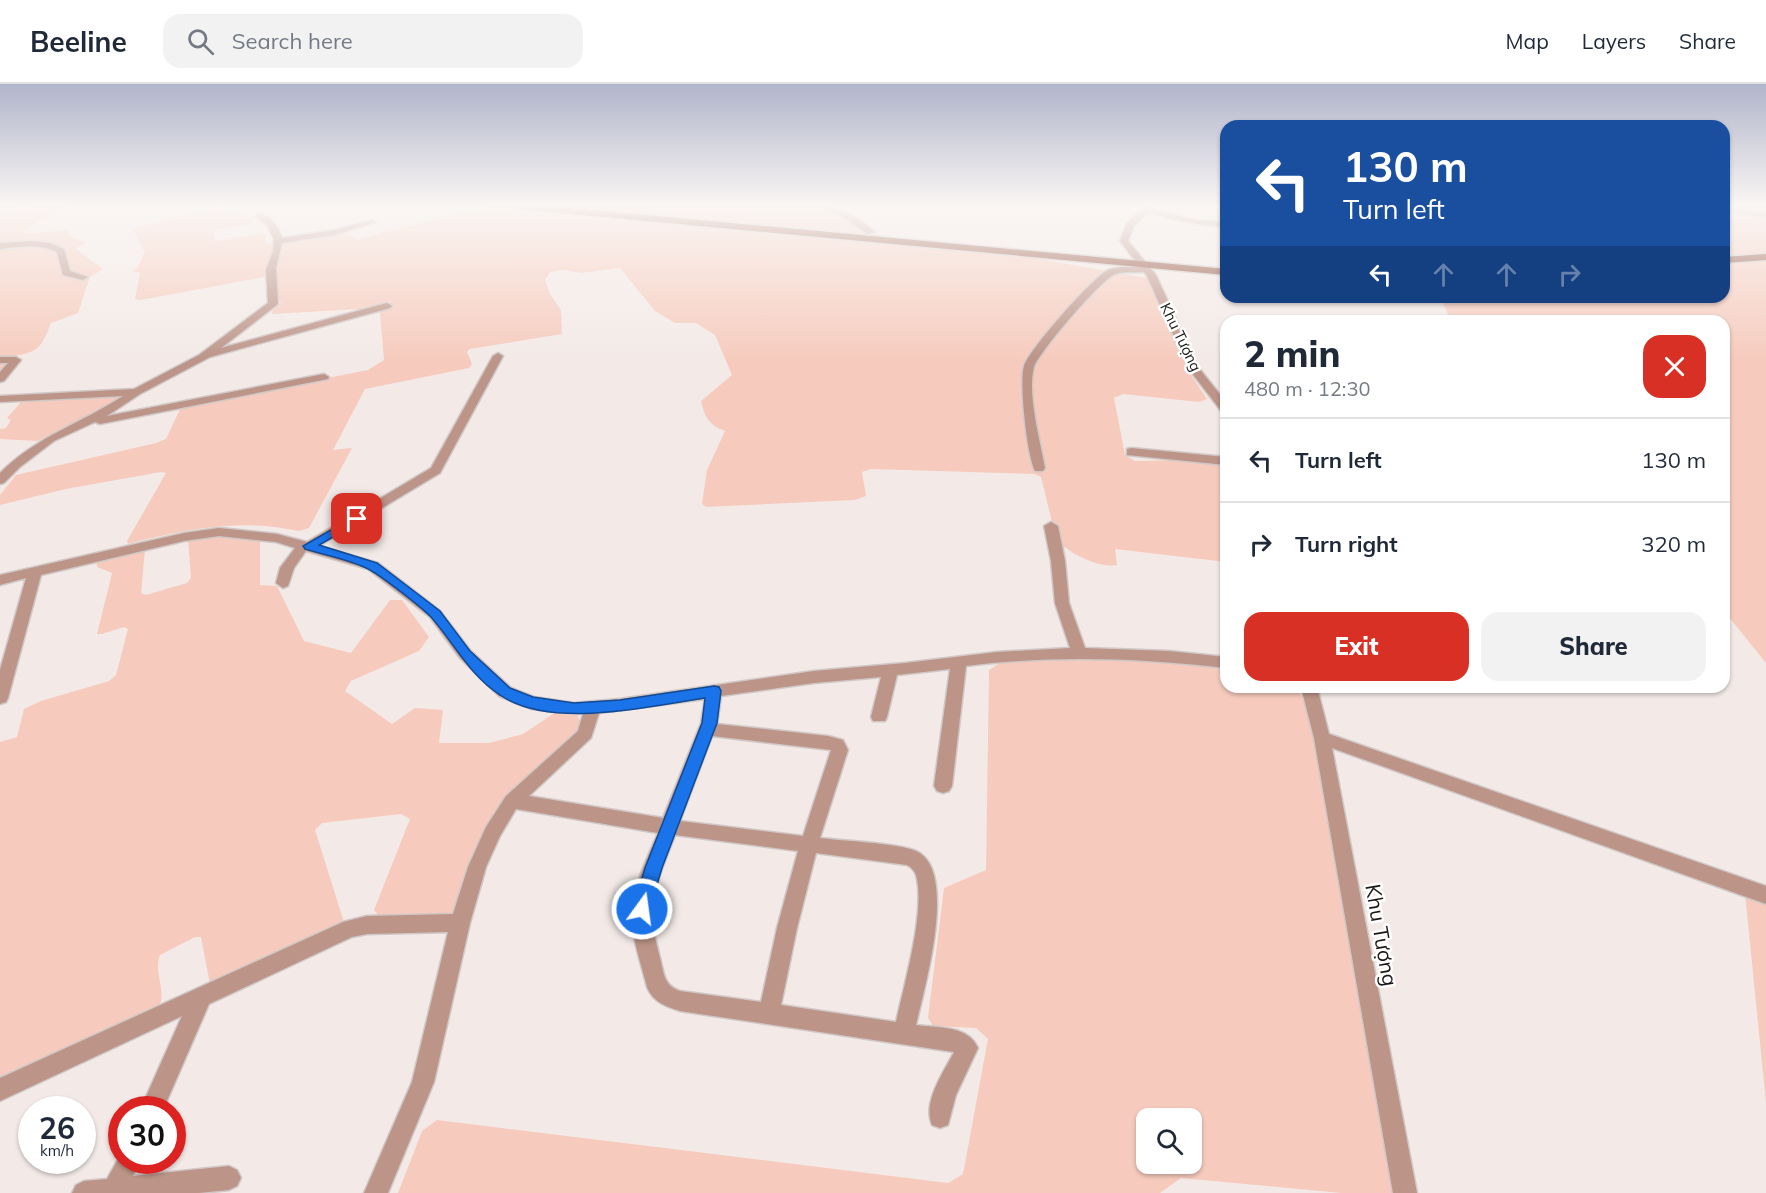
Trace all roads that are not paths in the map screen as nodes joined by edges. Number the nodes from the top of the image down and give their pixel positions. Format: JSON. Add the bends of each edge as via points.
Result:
{"nodes":[{"id":1,"x":63,"y":258,"type":"edge"},
{"id":2,"x":276,"y":258,"type":"edge"},
{"id":3,"x":1058,"y":258,"type":"edge"},
{"id":4,"x":1063,"y":258,"type":"edge"},
{"id":5,"x":1137,"y":258,"type":"edge"},
{"id":6,"x":1144,"y":266,"type":"junction"},
{"id":7,"x":1220,"y":270,"type":"edge"},
{"id":8,"x":83,"y":277,"type":"dead end"},
{"id":9,"x":387,"y":306,"type":"dead end"},
{"id":10,"x":206,"y":355,"type":"junction"},
{"id":11,"x":498,"y":356,"type":"dead end"},
{"id":12,"x":0,"y":360,"type":"edge"},
{"id":13,"x":324,"y":377,"type":"dead end"},
{"id":14,"x":0,"y":379,"type":"edge"},
{"id":15,"x":136,"y":392,"type":"junction"},
{"id":16,"x":0,"y":399,"type":"edge"},
{"id":17,"x":1220,"y":402,"type":"edge"},
{"id":18,"x":77,"y":425,"type":"junction"},
{"id":19,"x":1131,"y":452,"type":"dead end"},
{"id":20,"x":1220,"y":459,"type":"edge"},
{"id":21,"x":1039,"y":468,"type":"dead end"},
{"id":22,"x":0,"y":480,"type":"edge"},
{"id":23,"x":1051,"y":526,"type":"dead end"},
{"id":24,"x":307,"y":545,"type":"junction"},
{"id":25,"x":35,"y":571,"type":"junction"},
{"id":26,"x":0,"y":580,"type":"edge"},
{"id":27,"x":284,"y":583,"type":"dead end"},
{"id":28,"x":1079,"y":653,"type":"junction"},
{"id":29,"x":959,"y":662,"type":"junction"},
{"id":30,"x":1220,"y":662,"type":"edge"},
{"id":31,"x":890,"y":670,"type":"junction"},
{"id":32,"x":714,"y":691,"type":"junction"},
{"id":33,"x":1311,"y":693,"type":"edge"},
{"id":34,"x":0,"y":698,"type":"edge"},
{"id":35,"x":593,"y":707,"type":"junction"},
{"id":36,"x":879,"y":717,"type":"dead end"},
{"id":37,"x":707,"y":729,"type":"junction"},
{"id":38,"x":1322,"y":738,"type":"junction"},
{"id":39,"x":943,"y":786,"type":"dead end"},
{"id":40,"x":512,"y":801,"type":"junction"},
{"id":41,"x":669,"y":827,"type":"junction"},
{"id":42,"x":809,"y":844,"type":"junction"},
{"id":43,"x":1766,"y":895,"type":"edge"},
{"id":44,"x":460,"y":923,"type":"junction"},
{"id":45,"x":201,"y":998,"type":"junction"},
{"id":46,"x":770,"y":1015,"type":"junction"},
{"id":47,"x":904,"y":1032,"type":"junction"},
{"id":48,"x":0,"y":1090,"type":"edge"},
{"id":49,"x":157,"y":1096,"type":"edge"},
{"id":50,"x":940,"y":1117,"type":"dead end"},
{"id":51,"x":122,"y":1174,"type":"edge"},
{"id":52,"x":115,"y":1189,"type":"junction"},
{"id":53,"x":84,"y":1193,"type":"edge"},
{"id":54,"x":222,"y":1193,"type":"edge"},
{"id":55,"x":376,"y":1193,"type":"edge"},
{"id":56,"x":1405,"y":1193,"type":"edge"}],
"edges":[{"from":1,"to":8,"type":"street","via":[[66,273]]},
{"from":2,"to":10,"type":"street","via":[[270,268],[273,304]]},
{"from":3,"to":6,"type":"main road"},
{"from":4,"to":6,"type":"main road"},
{"from":5,"to":6,"type":"street","name":"Khu Tượng"},
{"from":6,"to":7,"type":"main road"},
{"from":6,"to":17,"type":"street","name":"Khu Tượng","via":[[1193,368]]},
{"from":6,"to":21,"type":"street","via":[[1105,276],[1029,363],[1027,381]]},
{"from":9,"to":10,"type":"street"},
{"from":10,"to":15,"type":"street"},
{"from":11,"to":24,"type":"street","via":[[436,470]]},
{"from":12,"to":14,"type":"street","via":[[16,360]]},
{"from":13,"to":18,"type":"street"},
{"from":15,"to":16,"type":"street"},
{"from":15,"to":18,"type":"street","via":[[111,410]]},
{"from":18,"to":22,"type":"street","via":[[50,439]]},
{"from":19,"to":20,"type":"street"},
{"from":23,"to":28,"type":"street","via":[[1062,603]]},
{"from":24,"to":25,"type":"street","via":[[219,532]]},
{"from":24,"to":27,"type":"street","via":[[285,570]]},
{"from":24,"to":35,"type":"street","via":[[373,566],[435,614],[465,654],[505,692],[532,702],[574,709]]},
{"from":25,"to":26,"type":"street"},
{"from":25,"to":34,"type":"street"},
{"from":28,"to":29,"type":"street"},
{"from":28,"to":30,"type":"street"},
{"from":29,"to":31,"type":"street"},
{"from":29,"to":39,"type":"street"},
{"from":31,"to":32,"type":"street"},
{"from":31,"to":36,"type":"street"},
{"from":32,"to":35,"type":"street"},
{"from":32,"to":37,"type":"street"},
{"from":33,"to":38,"type":"street","name":"Khu Tượng"},
{"from":35,"to":40,"type":"street","via":[[585,734]]},
{"from":37,"to":41,"type":"street"},
{"from":37,"to":42,"type":"street","via":[[837,745],[840,750]]},
{"from":38,"to":43,"type":"street"},
{"from":38,"to":56,"type":"street","name":"Khu Tượng"},
{"from":40,"to":41,"type":"street"},
{"from":40,"to":44,"type":"street","via":[[492,832],[477,867]]},
{"from":41,"to":42,"type":"street"},
{"from":41,"to":46,"type":"street","via":[[642,909],[657,987],[667,997],[680,1001]]},
{"from":42,"to":46,"type":"street"},
{"from":42,"to":47,"type":"street","via":[[910,857],[920,863],[928,893]]},
{"from":44,"to":45,"type":"street","via":[[350,928]]},
{"from":44,"to":55,"type":"street","via":[[423,1082]]},
{"from":45,"to":48,"type":"street"},
{"from":45,"to":49,"type":"street"},
{"from":46,"to":47,"type":"street"},
{"from":47,"to":50,"type":"street","via":[[952,1039],[967,1048],[945,1093]]},
{"from":51,"to":52,"type":"street"},
{"from":52,"to":53,"type":"street"},
{"from":52,"to":54,"type":"street","via":[[229,1178]]}]}
